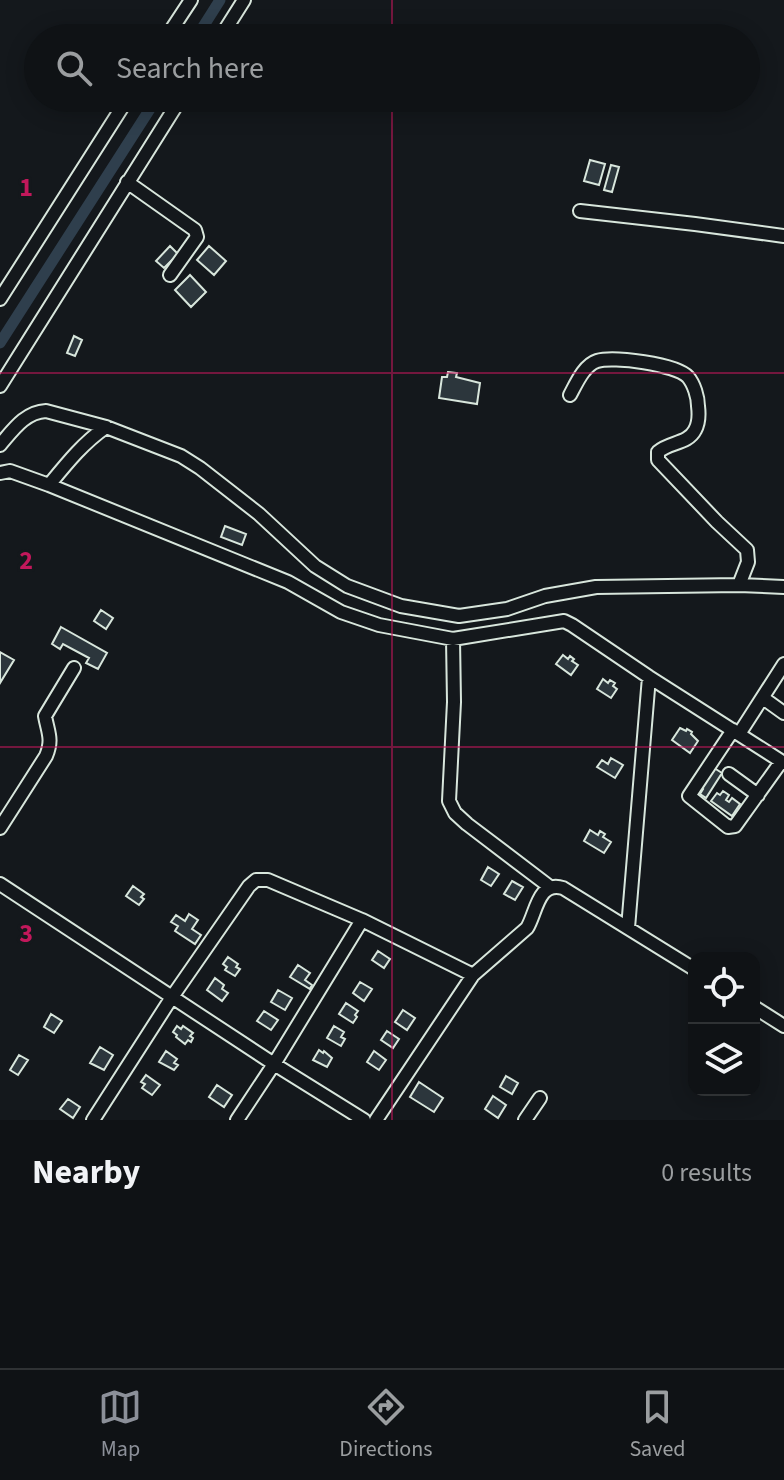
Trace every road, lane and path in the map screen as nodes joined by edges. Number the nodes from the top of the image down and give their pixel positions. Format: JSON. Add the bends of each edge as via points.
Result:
{"nodes":[{"id":1,"x":191,"y":0,"type":"edge"},
{"id":2,"x":244,"y":0,"type":"edge"},
{"id":3,"x":175,"y":24,"type":"edge"},
{"id":4,"x":229,"y":24,"type":"edge"},
{"id":5,"x":119,"y":112,"type":"edge"},
{"id":6,"x":172,"y":112,"type":"edge"},
{"id":7,"x":127,"y":182,"type":"junction"},
{"id":8,"x":580,"y":211,"type":"dead end"},
{"id":9,"x":784,"y":236,"type":"edge"},
{"id":10,"x":170,"y":275,"type":"dead end"},
{"id":11,"x":0,"y":299,"type":"edge"},
{"id":12,"x":0,"y":386,"type":"edge"},
{"id":13,"x":570,"y":395,"type":"dead end"},
{"id":14,"x":106,"y":427,"type":"junction"},
{"id":15,"x":0,"y":445,"type":"edge"},
{"id":16,"x":0,"y":473,"type":"edge"},
{"id":17,"x":49,"y":485,"type":"junction"},
{"id":18,"x":739,"y":585,"type":"junction"},
{"id":19,"x":784,"y":587,"type":"edge"},
{"id":20,"x":453,"y":639,"type":"junction"},
{"id":21,"x":784,"y":664,"type":"edge"},
{"id":22,"x":74,"y":668,"type":"dead end"},
{"id":23,"x":649,"y":677,"type":"junction"},
{"id":24,"x":763,"y":698,"type":"junction"},
{"id":25,"x":784,"y":713,"type":"edge"},
{"id":26,"x":736,"y":732,"type":"junction"},
{"id":27,"x":783,"y":762,"type":"edge"},
{"id":28,"x":729,"y":774,"type":"dead end"},
{"id":29,"x":758,"y":795,"type":"junction"},
{"id":30,"x":0,"y":828,"type":"edge"},
{"id":31,"x":0,"y":884,"type":"edge"},
{"id":32,"x":550,"y":887,"type":"junction"},
{"id":33,"x":362,"y":920,"type":"junction"},
{"id":34,"x":628,"y":928,"type":"junction"},
{"id":35,"x":688,"y":965,"type":"edge"},
{"id":36,"x":473,"y":975,"type":"junction"},
{"id":37,"x":172,"y":997,"type":"junction"},
{"id":38,"x":760,"y":1011,"type":"edge"},
{"id":39,"x":784,"y":1026,"type":"edge"},
{"id":40,"x":274,"y":1064,"type":"junction"},
{"id":41,"x":540,"y":1098,"type":"dead end"},
{"id":42,"x":93,"y":1120,"type":"edge"},
{"id":43,"x":237,"y":1120,"type":"edge"},
{"id":44,"x":364,"y":1120,"type":"edge"},
{"id":45,"x":376,"y":1120,"type":"edge"},
{"id":46,"x":525,"y":1120,"type":"edge"}],
"edges":[{"from":1,"to":3,"type":"street"},
{"from":2,"to":4,"type":"street"},
{"from":5,"to":11,"type":"street"},
{"from":6,"to":7,"type":"street"},
{"from":7,"to":10,"type":"street","via":[[197,233]]},
{"from":7,"to":12,"type":"street"},
{"from":8,"to":9,"type":"street"},
{"from":13,"to":18,"type":"street","via":[[596,361],[639,361],[686,375],[698,401],[698,422],[688,439],[664,446],[658,460],[747,550]]},
{"from":14,"to":15,"type":"street","via":[[38,411]]},
{"from":14,"to":17,"type":"street"},
{"from":14,"to":18,"type":"street","via":[[181,456],[259,514],[315,566],[347,586],[401,606],[459,616],[596,587]]},
{"from":16,"to":17,"type":"street","via":[[10,471]]},
{"from":17,"to":20,"type":"street","via":[[288,582],[341,612]]},
{"from":18,"to":19,"type":"street"},
{"from":20,"to":23,"type":"street","via":[[564,621]]},
{"from":20,"to":32,"type":"street","via":[[449,801],[467,824]]},
{"from":21,"to":24,"type":"street"},
{"from":22,"to":30,"type":"street","via":[[45,716],[51,739],[46,756]]},
{"from":23,"to":26,"type":"street"},
{"from":23,"to":34,"type":"street"},
{"from":24,"to":25,"type":"street"},
{"from":24,"to":26,"type":"street"},
{"from":26,"to":27,"type":"street"},
{"from":26,"to":29,"type":"street","via":[[689,796],[731,828]]},
{"from":27,"to":29,"type":"street"},
{"from":28,"to":29,"type":"street"},
{"from":31,"to":37,"type":"street"},
{"from":32,"to":34,"type":"street","via":[[563,888]]},
{"from":32,"to":36,"type":"street","via":[[535,904],[527,928]]},
{"from":33,"to":36,"type":"street"},
{"from":33,"to":37,"type":"street","via":[[268,880],[256,880]]},
{"from":33,"to":40,"type":"street"},
{"from":34,"to":35,"type":"street"},
{"from":36,"to":45,"type":"street"},
{"from":37,"to":40,"type":"street"},
{"from":37,"to":42,"type":"street"},
{"from":38,"to":39,"type":"street"},
{"from":40,"to":43,"type":"street"},
{"from":40,"to":44,"type":"street"},
{"from":41,"to":46,"type":"street"}]}
